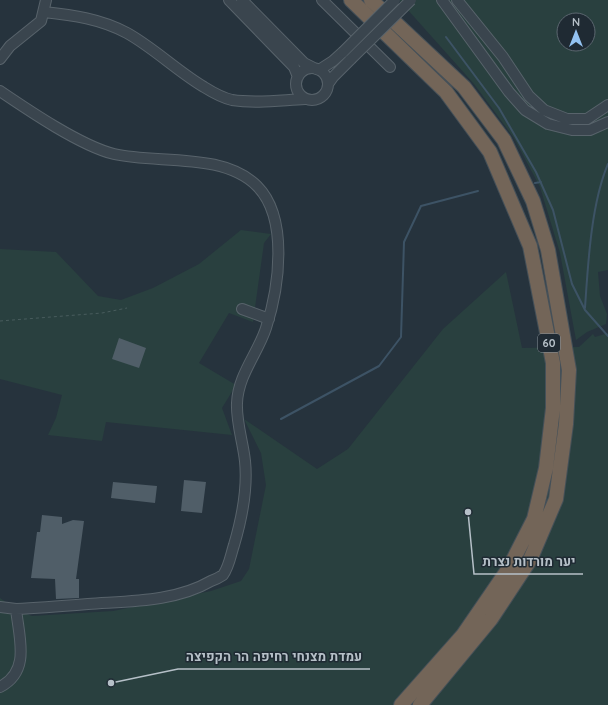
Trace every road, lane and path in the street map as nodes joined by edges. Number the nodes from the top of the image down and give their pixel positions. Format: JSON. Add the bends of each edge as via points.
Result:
{"nodes":[{"id":1,"x":46,"y":0,"type":"edge"},
{"id":2,"x":229,"y":0,"type":"edge"},
{"id":3,"x":242,"y":0,"type":"edge"},
{"id":4,"x":322,"y":0,"type":"edge"},
{"id":5,"x":351,"y":0,"type":"edge"},
{"id":6,"x":370,"y":0,"type":"edge"},
{"id":7,"x":395,"y":0,"type":"edge"},
{"id":8,"x":411,"y":0,"type":"edge"},
{"id":9,"x":442,"y":0,"type":"edge"},
{"id":10,"x":457,"y":0,"type":"edge"},
{"id":11,"x":44,"y":12,"type":"junction"},
{"id":12,"x":0,"y":59,"type":"edge"},
{"id":13,"x":390,"y":67,"type":"dead end"},
{"id":14,"x":317,"y":69,"type":"junction"},
{"id":15,"x":297,"y":82,"type":"junction"},
{"id":16,"x":328,"y":84,"type":"junction"},
{"id":17,"x":0,"y":90,"type":"edge"},
{"id":18,"x":305,"y":98,"type":"junction"},
{"id":19,"x":270,"y":101,"type":"junction"},
{"id":20,"x":608,"y":105,"type":"edge"},
{"id":21,"x":608,"y":122,"type":"edge"},
{"id":22,"x":127,"y":308,"type":"dead end"},
{"id":23,"x":242,"y":309,"type":"dead end"},
{"id":24,"x":269,"y":319,"type":"junction"},
{"id":25,"x":0,"y":321,"type":"edge"},
{"id":26,"x":0,"y":607,"type":"edge"},
{"id":27,"x":16,"y":609,"type":"junction"},
{"id":28,"x":0,"y":687,"type":"edge"},
{"id":29,"x":401,"y":705,"type":"edge"},
{"id":30,"x":420,"y":705,"type":"edge"}],
"edges":[{"from":1,"to":11,"type":"street"},
{"from":2,"to":15,"type":"street","via":[[294,67]]},
{"from":3,"to":14,"type":"street","via":[[304,63]]},
{"from":4,"to":13,"type":"street"},
{"from":5,"to":29,"type":"highway","number":"60","via":[[446,92],[490,152],[530,246],[553,363],[553,408],[534,519],[508,568],[464,635]]},
{"from":6,"to":30,"type":"highway","number":"60","via":[[464,87],[504,140],[533,201],[548,250],[569,370],[566,424],[556,499],[530,560],[491,620]]},
{"from":7,"to":14,"type":"street","bridge":true,"via":[[333,61]]},
{"from":8,"to":16,"type":"street","bridge":true},
{"from":9,"to":21,"type":"street","via":[[525,110],[548,124],[572,130],[590,130]]},
{"from":10,"to":20,"type":"street","via":[[503,57],[529,96],[544,110],[567,119],[586,119]]},
{"from":11,"to":12,"type":"street","via":[[41,21],[10,46]]},
{"from":11,"to":19,"type":"street","via":[[76,15],[126,33],[186,76],[231,100]]},
{"from":14,"to":15,"type":"street","via":[[305,70]]},
{"from":14,"to":16,"type":"street","via":[[325,74]]},
{"from":15,"to":18,"type":"street","via":[[301,96]]},
{"from":15,"to":19,"type":"street"},
{"from":16,"to":18,"type":"street","via":[[321,98]]},
{"from":17,"to":24,"type":"street","via":[[39,116],[96,148],[114,154],[221,166],[256,185],[272,209],[280,252]]},
{"from":18,"to":19,"type":"street"},
{"from":22,"to":25,"type":"path","via":[[102,313]]},
{"from":23,"to":24,"type":"street"},
{"from":24,"to":27,"type":"street","via":[[258,348],[247,367],[237,402],[245,465],[245,491],[240,524],[222,575],[198,589],[177,595]]},
{"from":26,"to":27,"type":"street"},
{"from":27,"to":28,"type":"street","via":[[21,663],[17,674]]}]}
